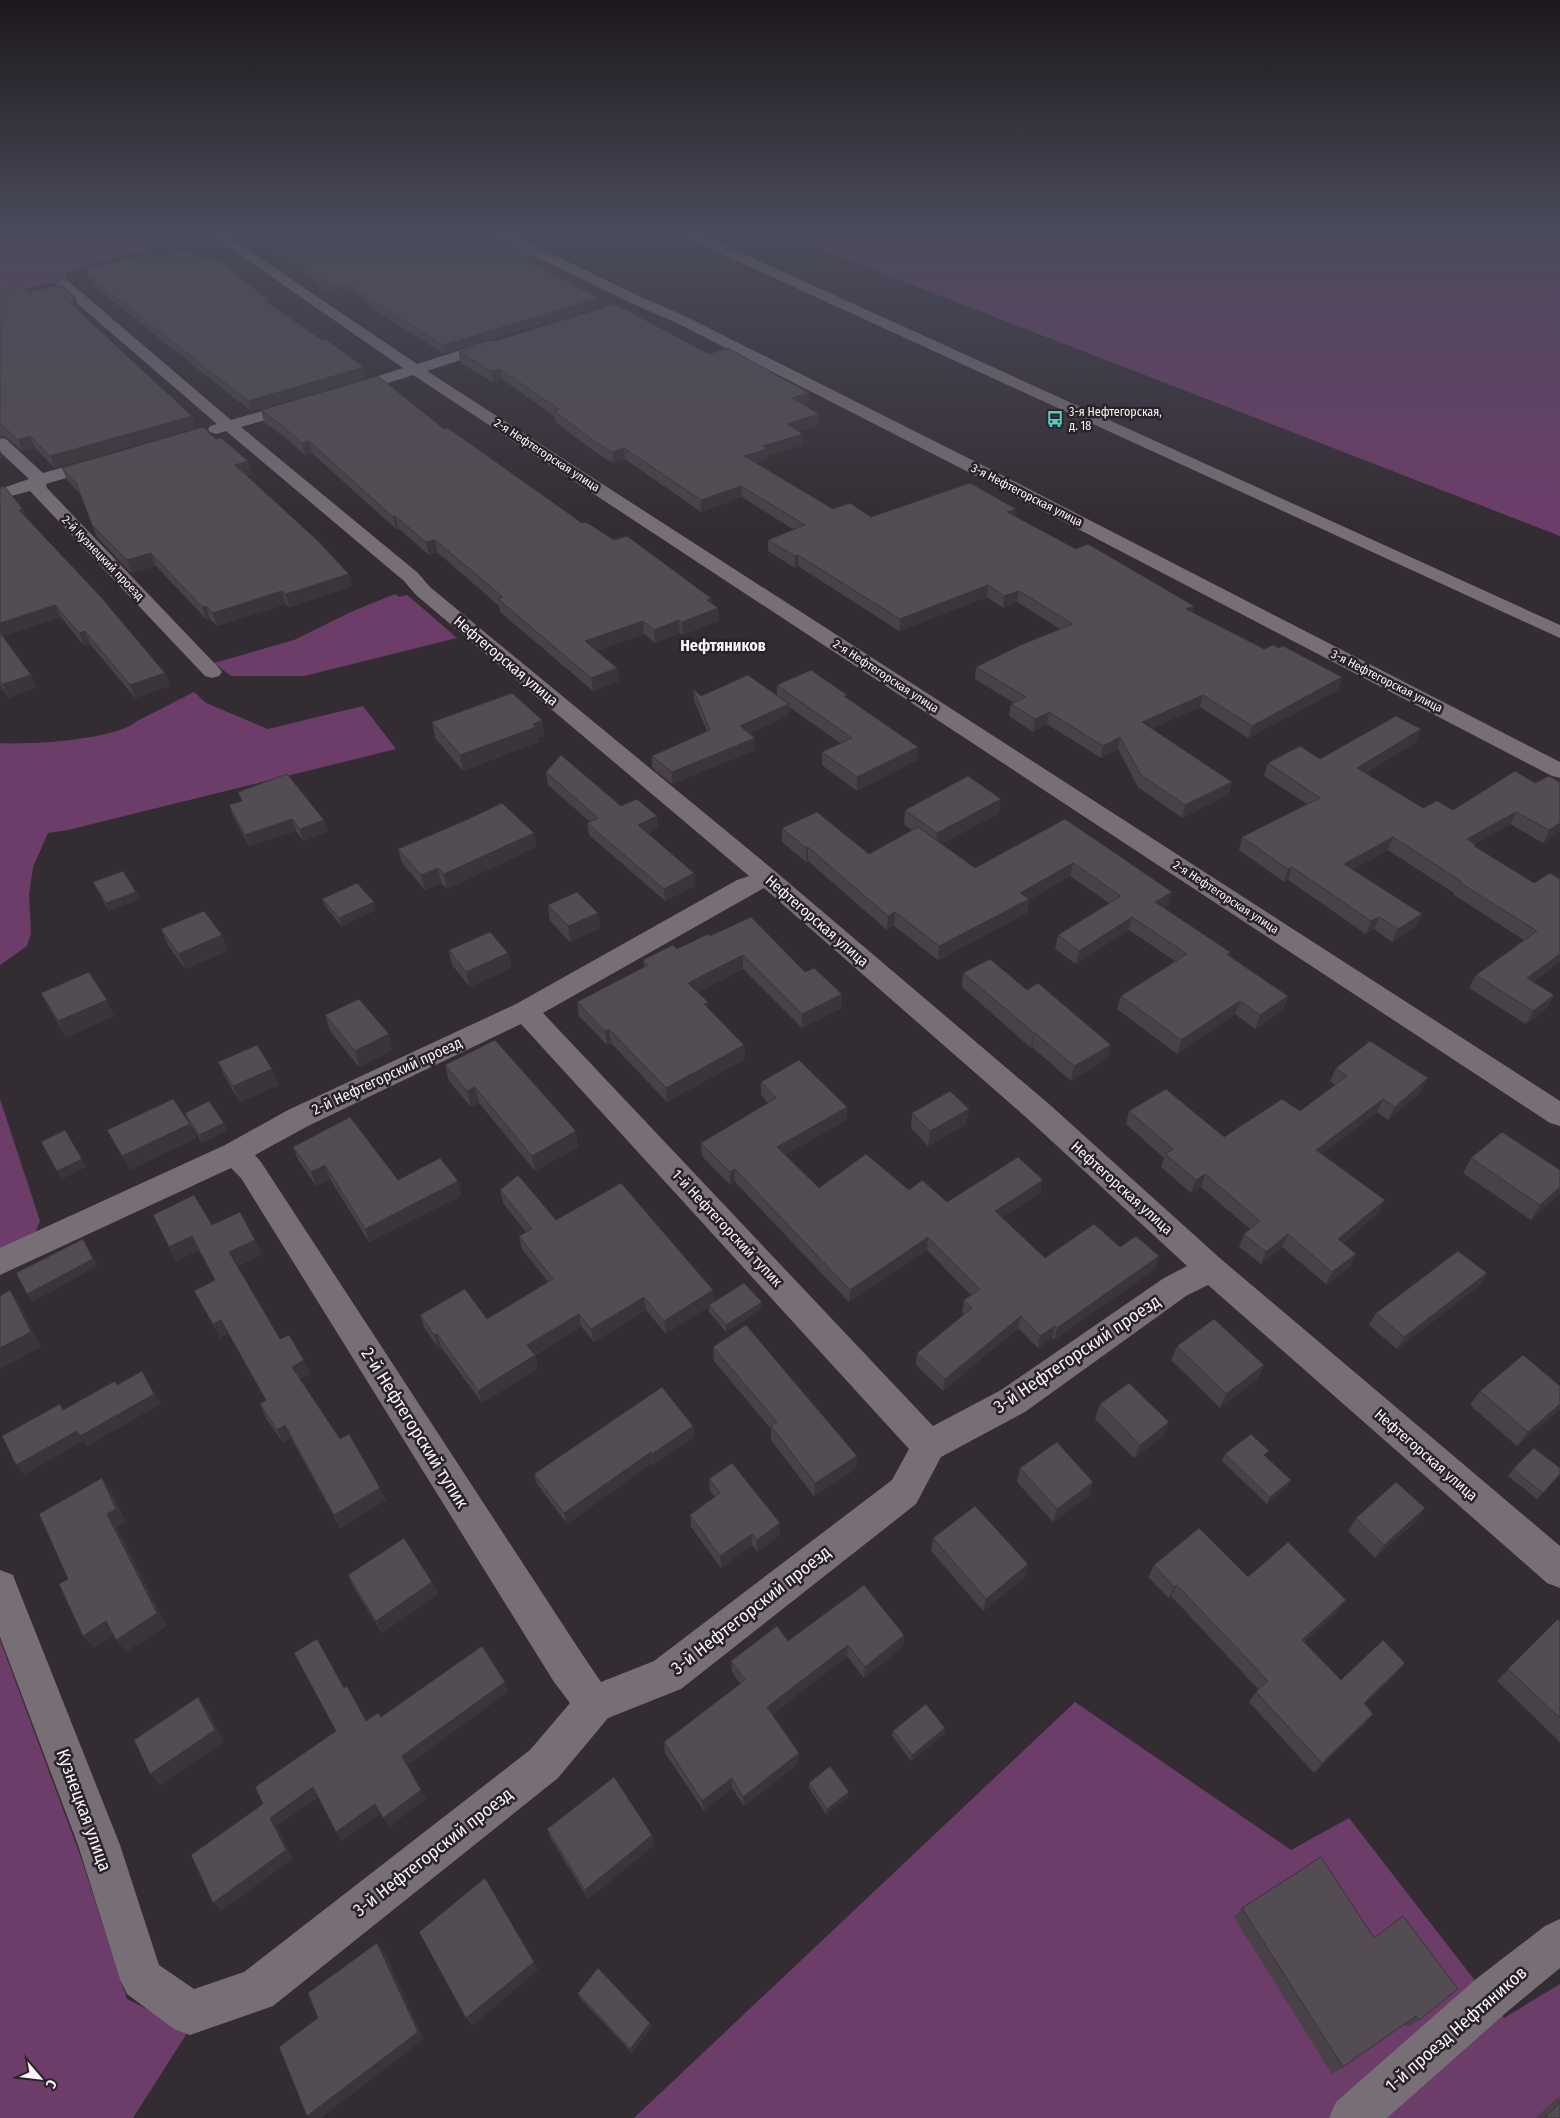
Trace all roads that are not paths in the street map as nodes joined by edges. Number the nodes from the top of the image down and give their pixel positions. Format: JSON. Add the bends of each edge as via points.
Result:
{"nodes":[{"id":1,"x":114,"y":328,"type":"edge"},
{"id":2,"x":354,"y":328,"type":"edge"},
{"id":3,"x":698,"y":328,"type":"edge"},
{"id":4,"x":894,"y":328,"type":"edge"},
{"id":5,"x":508,"y":340,"type":"edge"},
{"id":6,"x":416,"y":370,"type":"junction"},
{"id":7,"x":333,"y":395,"type":"edge"},
{"id":8,"x":314,"y":401,"type":"edge"},
{"id":9,"x":228,"y":425,"type":"junction"},
{"id":10,"x":200,"y":433,"type":"edge"},
{"id":11,"x":0,"y":443,"type":"edge"},
{"id":12,"x":115,"y":458,"type":"edge"},
{"id":13,"x":36,"y":481,"type":"junction"},
{"id":14,"x":0,"y":494,"type":"edge"},
{"id":15,"x":1560,"y":632,"type":"edge"},
{"id":16,"x":212,"y":672,"type":"dead end"},
{"id":17,"x":1560,"y":771,"type":"edge"},
{"id":18,"x":767,"y":878,"type":"junction"},
{"id":19,"x":525,"y":1011,"type":"junction"},
{"id":20,"x":1560,"y":1115,"type":"edge"},
{"id":21,"x":236,"y":1152,"type":"junction"},
{"id":22,"x":0,"y":1262,"type":"edge"},
{"id":23,"x":1211,"y":1269,"type":"junction"},
{"id":24,"x":929,"y":1446,"type":"junction"},
{"id":25,"x":1560,"y":1570,"type":"edge"},
{"id":26,"x":0,"y":1588,"type":"edge"},
{"id":27,"x":594,"y":1704,"type":"junction"},
{"id":28,"x":1560,"y":1941,"type":"edge"},
{"id":29,"x":190,"y":2012,"type":"joint"},
{"id":30,"x":1352,"y":2118,"type":"edge"}],
"edges":[{"from":1,"to":9,"type":"street","name":"Нефтегорская улица"},
{"from":2,"to":6,"type":"street","name":"2-я Нефтегорская улица"},
{"from":3,"to":17,"type":"street","name":"3-я Нефтегорская улица"},
{"from":4,"to":15,"type":"street"},
{"from":5,"to":6,"type":"street"},
{"from":6,"to":7,"type":"street"},
{"from":6,"to":20,"type":"street","name":"2-я Нефтегорская улица"},
{"from":8,"to":9,"type":"street"},
{"from":9,"to":10,"type":"street"},
{"from":9,"to":18,"type":"street","name":"Нефтегорская улица"},
{"from":11,"to":13,"type":"street","name":"2-й Кузнецкий проезд","via":[[37,476]]},
{"from":12,"to":13,"type":"street"},
{"from":13,"to":14,"type":"street"},
{"from":13,"to":16,"type":"street","name":"2-й Кузнецкий проезд","via":[[38,490]]},
{"from":18,"to":19,"type":"street","name":"2-й Нефтегорский проезд","via":[[746,886]]},
{"from":18,"to":23,"type":"street","name":"Нефтегорская улица","via":[[1039,1112]]},
{"from":19,"to":21,"type":"street","name":"2-й Нефтегорский проезд","via":[[298,1118]]},
{"from":19,"to":24,"type":"street","name":"1-й Нефтегорский тупик"},
{"from":21,"to":22,"type":"street","name":"2-й Нефтегорский проезд"},
{"from":21,"to":27,"type":"street","name":"2-й Нефтегорский тупик","via":[[251,1170],[562,1660]]},
{"from":23,"to":24,"type":"street","name":"3-й Нефтегорский проезд","via":[[1175,1287],[1012,1401]]},
{"from":23,"to":25,"type":"street","name":"Нефтегорская улица"},
{"from":24,"to":27,"type":"street","name":"3-й Нефтегорский проезд","via":[[904,1492],[897,1498],[667,1674]]},
{"from":26,"to":29,"type":"street","name":"Кузнецкая улица","via":[[99,1845],[142,1979]]},
{"from":27,"to":29,"type":"street","name":"3-й Нефтегорский проезд","via":[[544,1764],[258,1990]]},
{"from":28,"to":30,"type":"street","name":"1-й проезд Нефтяников"}]}
